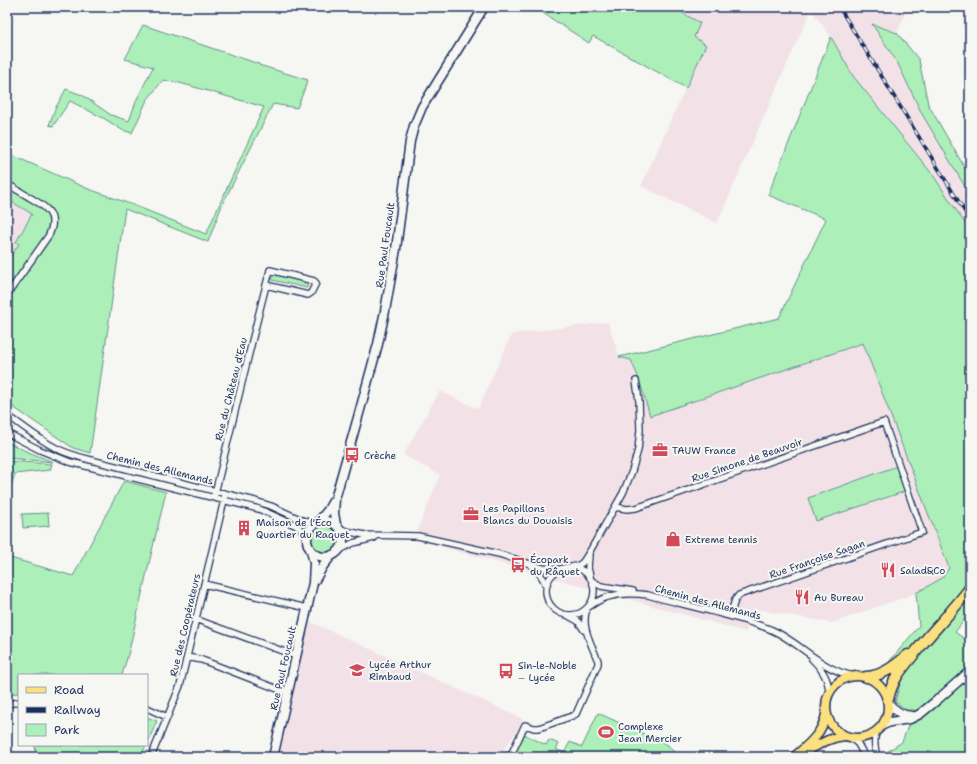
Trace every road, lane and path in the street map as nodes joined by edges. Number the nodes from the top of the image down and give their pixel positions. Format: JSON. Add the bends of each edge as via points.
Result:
{"nodes":[{"id":1,"x":484,"y":7,"type":"edge"},
{"id":2,"x":7,"y":184,"type":"edge"},
{"id":3,"x":266,"y":285,"type":"junction"},
{"id":4,"x":7,"y":295,"type":"edge"},
{"id":5,"x":636,"y":381,"type":"dead end"},
{"id":6,"x":7,"y":415,"type":"edge"},
{"id":7,"x":7,"y":433,"type":"edge"},
{"id":8,"x":215,"y":494,"type":"junction"},
{"id":9,"x":225,"y":497,"type":"junction"},
{"id":10,"x":335,"y":499,"type":"junction"},
{"id":11,"x":615,"y":507,"type":"junction"},
{"id":12,"x":316,"y":523,"type":"junction"},
{"id":13,"x":338,"y":527,"type":"junction"},
{"id":14,"x":922,"y":532,"type":"joint"},
{"id":15,"x":384,"y":536,"type":"junction"},
{"id":16,"x":306,"y":537,"type":"junction"},
{"id":17,"x":311,"y":551,"type":"junction"},
{"id":18,"x":590,"y":551,"type":"junction"},
{"id":19,"x":335,"y":553,"type":"junction"},
{"id":20,"x":525,"y":562,"type":"junction"},
{"id":21,"x":572,"y":567,"type":"junction"},
{"id":22,"x":561,"y":569,"type":"junction"},
{"id":23,"x":592,"y":580,"type":"junction"},
{"id":24,"x":313,"y":583,"type":"junction"},
{"id":25,"x":204,"y":584,"type":"junction"},
{"id":26,"x":546,"y":586,"type":"junction"},
{"id":27,"x":970,"y":588,"type":"edge"},
{"id":28,"x":648,"y":596,"type":"junction"},
{"id":29,"x":588,"y":607,"type":"junction"},
{"id":30,"x":307,"y":608,"type":"junction"},
{"id":31,"x":565,"y":615,"type":"junction"},
{"id":32,"x":730,"y":616,"type":"junction"},
{"id":33,"x":196,"y":619,"type":"junction"},
{"id":34,"x":588,"y":635,"type":"junction"},
{"id":35,"x":926,"y":639,"type":"junction"},
{"id":36,"x":805,"y":651,"type":"junction"},
{"id":37,"x":296,"y":656,"type":"junction"},
{"id":38,"x":187,"y":657,"type":"junction"},
{"id":39,"x":970,"y":671,"type":"edge"},
{"id":40,"x":854,"y":676,"type":"junction"},
{"id":41,"x":866,"y":677,"type":"junction"},
{"id":42,"x":288,"y":693,"type":"junction"},
{"id":43,"x":829,"y":694,"type":"junction"},
{"id":44,"x":888,"y":701,"type":"junction"},
{"id":45,"x":18,"y":702,"type":"edge"},
{"id":46,"x":7,"y":704,"type":"edge"},
{"id":47,"x":148,"y":708,"type":"edge"},
{"id":48,"x":826,"y":713,"type":"junction"},
{"id":49,"x":917,"y":716,"type":"junction"},
{"id":50,"x":167,"y":718,"type":"junction"},
{"id":51,"x":880,"y":728,"type":"junction"},
{"id":52,"x":848,"y":737,"type":"junction"},
{"id":53,"x":151,"y":757,"type":"edge"},
{"id":54,"x":273,"y":757,"type":"edge"},
{"id":55,"x":510,"y":757,"type":"edge"},
{"id":56,"x":795,"y":757,"type":"edge"},
{"id":57,"x":865,"y":757,"type":"edge"},
{"id":58,"x":877,"y":757,"type":"edge"}],
"edges":[{"from":1,"to":10,"type":"street","name":"Rue Paul Foucault","via":[[422,107],[412,130],[385,311]]},
{"from":2,"to":4,"type":"street","via":[[45,207],[52,224],[49,235]]},
{"from":3,"to":3,"type":"street","name":"Rue du Château d'Eau","via":[[308,295],[316,283],[270,270]]},
{"from":3,"to":8,"type":"street","name":"Rue du Château d'Eau"},
{"from":5,"to":11,"type":"street","via":[[640,415],[638,450],[629,480]]},
{"from":6,"to":8,"type":"street","name":"Chemin des Allemands","via":[[48,444],[66,452]]},
{"from":7,"to":8,"type":"street","name":"Chemin des Allemands","via":[[70,462]]},
{"from":8,"to":9,"type":"street","name":"Chemin des Allemands"},
{"from":9,"to":12,"type":"street","name":"Chemin des Allemands","via":[[266,504],[304,521]]},
{"from":9,"to":16,"type":"street","name":"Chemin des Allemands","via":[[298,526]]},
{"from":9,"to":25,"type":"street","name":"Rue des Coopérateurs"},
{"from":10,"to":12,"type":"street","name":"Rue Paul Foucault"},
{"from":10,"to":13,"type":"street","name":"Rue Paul Foucault","via":[[334,513]]},
{"from":11,"to":14,"type":"street","name":"Rue Simone de Beauvoir","via":[[636,508],[884,422]]},
{"from":11,"to":18,"type":"street"},
{"from":12,"to":13,"type":"street","via":[[328,521]]},
{"from":12,"to":16,"type":"street"},
{"from":13,"to":15,"type":"street","via":[[361,534]]},
{"from":13,"to":19,"type":"street","via":[[343,540]]},
{"from":14,"to":32,"type":"street","name":"Rue Françoise Sagan","via":[[740,595],[735,600]]},
{"from":15,"to":19,"type":"street","via":[[357,542]]},
{"from":15,"to":20,"type":"street","via":[[418,536]]},
{"from":16,"to":17,"type":"street"},
{"from":17,"to":19,"type":"street","via":[[327,557]]},
{"from":17,"to":24,"type":"street","name":"Rue Paul Foucault","via":[[314,566]]},
{"from":18,"to":21,"type":"street","via":[[583,562]]},
{"from":18,"to":23,"type":"street","via":[[588,568]]},
{"from":19,"to":24,"type":"street","name":"Rue Paul Foucault","via":[[324,563]]},
{"from":20,"to":22,"type":"street"},
{"from":20,"to":26,"type":"street","via":[[539,572]]},
{"from":21,"to":22,"type":"street"},
{"from":21,"to":23,"type":"street","via":[[583,570]]},
{"from":22,"to":26,"type":"street","via":[[553,574]]},
{"from":23,"to":28,"type":"street","name":"Chemin des Allemands","via":[[601,586],[636,591]]},
{"from":23,"to":29,"type":"street","via":[[594,596]]},
{"from":24,"to":30,"type":"street","name":"Rue Paul Foucault"},
{"from":25,"to":30,"type":"street"},
{"from":25,"to":33,"type":"street","name":"Rue des Coopérateurs"},
{"from":26,"to":31,"type":"street","via":[[550,604]]},
{"from":27,"to":35,"type":"highway"},
{"from":28,"to":29,"type":"street","name":"Chemin des Allemands","via":[[610,596]]},
{"from":28,"to":32,"type":"street","name":"Chemin des Allemands"},
{"from":29,"to":31,"type":"street","via":[[577,614]]},
{"from":29,"to":34,"type":"street","via":[[584,622]]},
{"from":30,"to":37,"type":"street","name":"Rue Paul Foucault"},
{"from":31,"to":34,"type":"street","via":[[578,621]]},
{"from":32,"to":36,"type":"street","name":"Chemin des Allemands","via":[[774,631]]},
{"from":33,"to":37,"type":"street"},
{"from":33,"to":38,"type":"street","name":"Rue des Coopérateurs"},
{"from":34,"to":55,"type":"street","via":[[598,664],[576,714],[538,728],[525,725]]},
{"from":35,"to":41,"type":"highway","via":[[886,671]]},
{"from":35,"to":44,"type":"highway","via":[[895,679]]},
{"from":36,"to":40,"type":"street","name":"Chemin des Allemands","via":[[836,671]]},
{"from":36,"to":43,"type":"street","name":"Chemin des Allemands","via":[[823,672],[828,682]]},
{"from":37,"to":42,"type":"street","name":"Rue Paul Foucault"},
{"from":38,"to":42,"type":"street","via":[[207,662]]},
{"from":38,"to":50,"type":"street","name":"Rue des Coopérateurs","via":[[179,691]]},
{"from":39,"to":49,"type":"street"},
{"from":40,"to":41,"type":"main road"},
{"from":40,"to":43,"type":"main road","via":[[840,681]]},
{"from":41,"to":44,"type":"main road","via":[[880,685]]},
{"from":42,"to":54,"type":"street","name":"Rue Paul Foucault"},
{"from":43,"to":48,"type":"main road"},
{"from":44,"to":49,"type":"street","via":[[903,715]]},
{"from":44,"to":51,"type":"main road","via":[[888,714]]},
{"from":45,"to":46,"type":"street"},
{"from":47,"to":50,"type":"street"},
{"from":48,"to":52,"type":"main road","via":[[832,726]]},
{"from":48,"to":56,"type":"main road","via":[[820,731]]},
{"from":49,"to":51,"type":"street","via":[[890,722]]},
{"from":50,"to":53,"type":"street","name":"Rue des Coopérateurs"},
{"from":51,"to":52,"type":"main road","via":[[865,737]]},
{"from":51,"to":58,"type":"street","via":[[875,735]]},
{"from":52,"to":56,"type":"main road","via":[[835,737]]},
{"from":52,"to":57,"type":"street","via":[[860,747]]}]}
